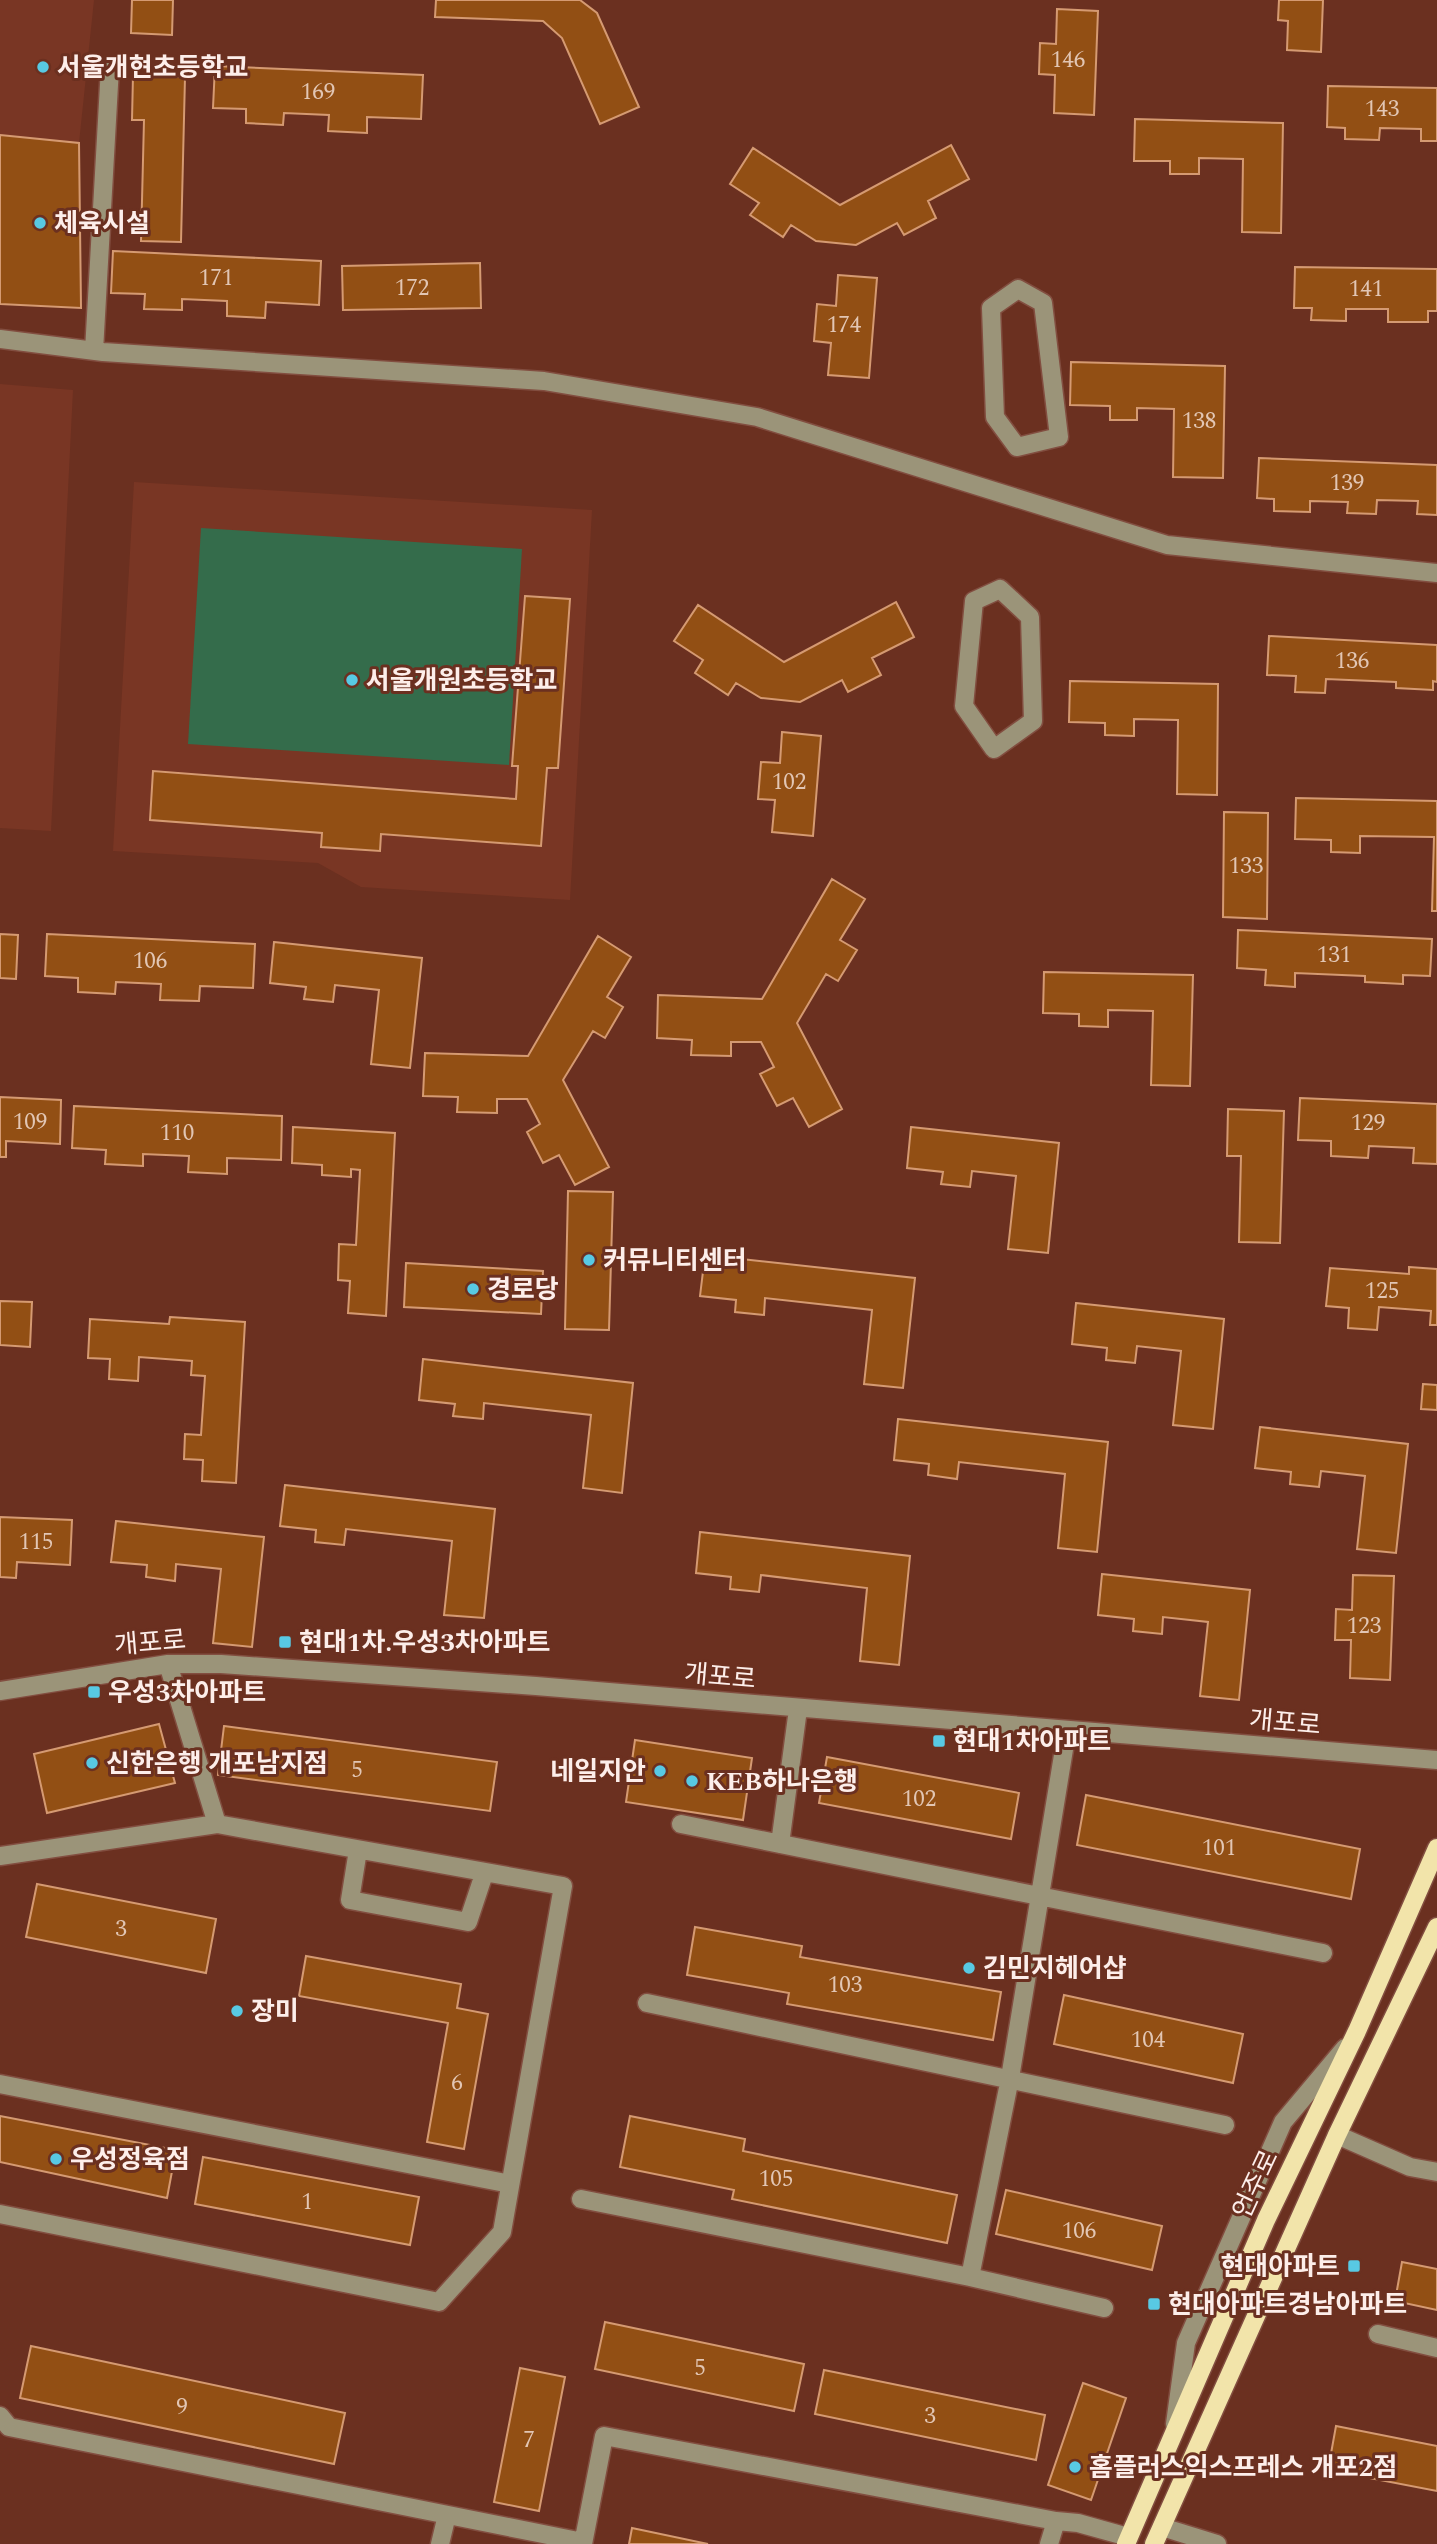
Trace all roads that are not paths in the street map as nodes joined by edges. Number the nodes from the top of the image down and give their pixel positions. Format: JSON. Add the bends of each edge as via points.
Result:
{"nodes":[{"id":1,"x":110,"y":67,"type":"dead end"},
{"id":2,"x":0,"y":339,"type":"edge"},
{"id":3,"x":94,"y":351,"type":"junction"},
{"id":4,"x":1017,"y":447,"type":"joint"},
{"id":5,"x":1437,"y":573,"type":"edge"},
{"id":6,"x":1000,"y":589,"type":"joint"},
{"id":7,"x":168,"y":1664,"type":"junction"},
{"id":8,"x":0,"y":1691,"type":"edge"},
{"id":9,"x":798,"y":1709,"type":"junction"},
{"id":10,"x":1067,"y":1731,"type":"junction"},
{"id":11,"x":1437,"y":1760,"type":"edge"},
{"id":12,"x":217,"y":1824,"type":"junction"},
{"id":13,"x":681,"y":1824,"type":"dead end"},
{"id":14,"x":780,"y":1844,"type":"junction"},
{"id":15,"x":1437,"y":1848,"type":"edge"},
{"id":16,"x":358,"y":1850,"type":"junction"},
{"id":17,"x":0,"y":1857,"type":"edge"},
{"id":18,"x":484,"y":1874,"type":"junction"},
{"id":19,"x":1040,"y":1896,"type":"junction"},
{"id":20,"x":1437,"y":1927,"type":"edge"},
{"id":21,"x":1323,"y":1953,"type":"dead end"},
{"id":22,"x":647,"y":2003,"type":"dead end"},
{"id":23,"x":1357,"y":2031,"type":"junction"},
{"id":24,"x":1010,"y":2078,"type":"junction"},
{"id":25,"x":0,"y":2084,"type":"edge"},
{"id":26,"x":1225,"y":2125,"type":"dead end"},
{"id":27,"x":1337,"y":2135,"type":"junction"},
{"id":28,"x":1437,"y":2172,"type":"edge"},
{"id":29,"x":510,"y":2185,"type":"junction"},
{"id":30,"x":581,"y":2199,"type":"dead end"},
{"id":31,"x":0,"y":2214,"type":"edge"},
{"id":32,"x":970,"y":2277,"type":"junction"},
{"id":33,"x":1104,"y":2308,"type":"dead end"},
{"id":34,"x":1378,"y":2334,"type":"dead end"},
{"id":35,"x":1437,"y":2348,"type":"edge"},
{"id":36,"x":0,"y":2416,"type":"edge"},
{"id":37,"x":1175,"y":2427,"type":"junction"},
{"id":38,"x":447,"y":2515,"type":"junction"},
{"id":39,"x":1056,"y":2521,"type":"junction"},
{"id":40,"x":1162,"y":2526,"type":"junction"},
{"id":41,"x":1127,"y":2541,"type":"edge"},
{"id":42,"x":583,"y":2543,"type":"edge"},
{"id":43,"x":440,"y":2544,"type":"edge"},
{"id":44,"x":1049,"y":2544,"type":"edge"},
{"id":45,"x":1154,"y":2544,"type":"edge"},
{"id":46,"x":1217,"y":2544,"type":"edge"}],
"edges":[{"from":1,"to":3,"type":"street"},
{"from":2,"to":3,"type":"street"},
{"from":3,"to":5,"type":"street","via":[[544,382],[757,417],[1167,545]]},
{"from":4,"to":4,"type":"street","via":[[1059,437],[1042,303],[1018,289],[991,308],[995,417]]},
{"from":6,"to":6,"type":"street","via":[[974,601],[964,706],[994,749],[1033,721],[1030,617]]},
{"from":7,"to":8,"type":"street","name":"개포로"},
{"from":7,"to":9,"type":"street","name":"개포로","via":[[536,1686]]},
{"from":7,"to":12,"type":"street"},
{"from":9,"to":10,"type":"street","name":"개포로"},
{"from":9,"to":14,"type":"street"},
{"from":10,"to":11,"type":"street","name":"개포로"},
{"from":10,"to":19,"type":"street"},
{"from":12,"to":16,"type":"street"},
{"from":12,"to":17,"type":"street"},
{"from":13,"to":14,"type":"street"},
{"from":14,"to":19,"type":"street"},
{"from":15,"to":23,"type":"main road","name":"언주로"},
{"from":16,"to":18,"type":"street"},
{"from":16,"to":18,"type":"street","via":[[350,1900],[468,1922]]},
{"from":18,"to":29,"type":"street","via":[[564,1886]]},
{"from":19,"to":21,"type":"street"},
{"from":19,"to":24,"type":"street"},
{"from":20,"to":27,"type":"main road","name":"언주로"},
{"from":22,"to":24,"type":"street"},
{"from":23,"to":37,"type":"main road","name":"언주로","via":[[1266,2220]]},
{"from":23,"to":37,"type":"street","via":[[1283,2122],[1186,2343]]},
{"from":24,"to":26,"type":"street"},
{"from":24,"to":32,"type":"street"},
{"from":25,"to":29,"type":"street"},
{"from":27,"to":28,"type":"street","via":[[1410,2166]]},
{"from":27,"to":40,"type":"main road","name":"언주로"},
{"from":29,"to":31,"type":"street","via":[[502,2232],[439,2302]]},
{"from":30,"to":32,"type":"street"},
{"from":32,"to":33,"type":"street"},
{"from":34,"to":35,"type":"street"},
{"from":36,"to":38,"type":"street","via":[[9,2427]]},
{"from":37,"to":41,"type":"main road","name":"언주로"},
{"from":38,"to":42,"type":"street"},
{"from":38,"to":43,"type":"street"},
{"from":39,"to":41,"type":"street","via":[[1079,2523]]},
{"from":39,"to":42,"type":"street","via":[[604,2436]]},
{"from":39,"to":44,"type":"street"},
{"from":40,"to":45,"type":"main road","name":"언주로"},
{"from":40,"to":46,"type":"street"}]}
